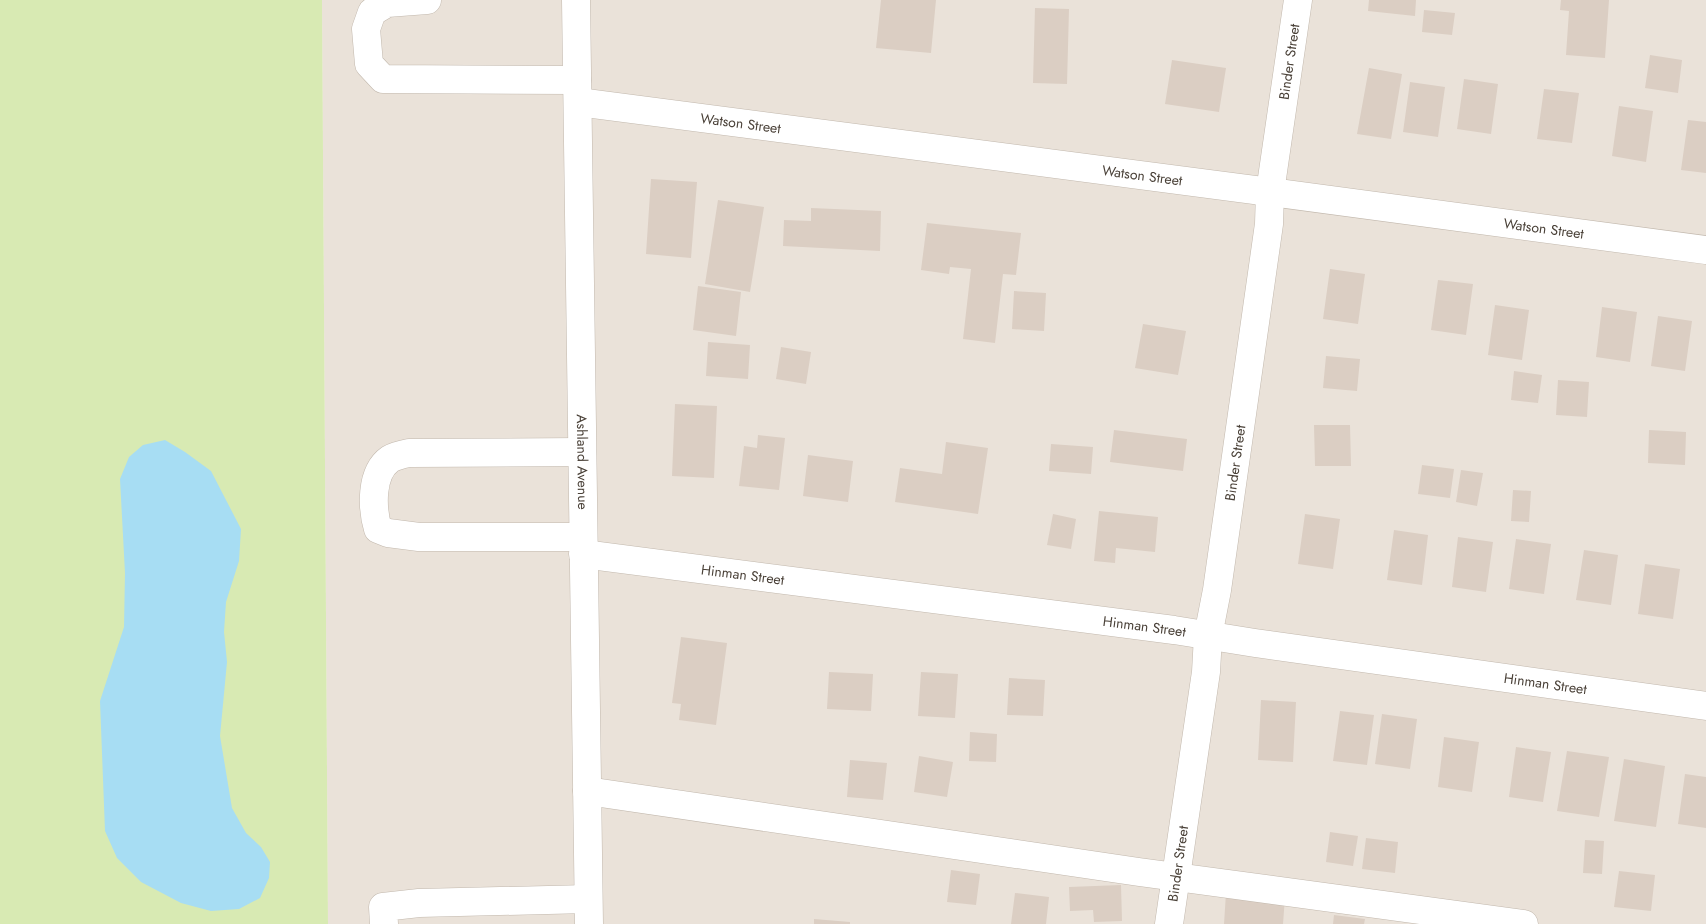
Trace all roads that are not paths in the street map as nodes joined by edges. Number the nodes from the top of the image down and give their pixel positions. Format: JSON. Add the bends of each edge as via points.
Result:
{"nodes":[{"id":1,"x":427,"y":0,"type":"edge"},
{"id":2,"x":576,"y":0,"type":"edge"},
{"id":3,"x":1298,"y":0,"type":"edge"},
{"id":4,"x":577,"y":91,"type":"junction"},
{"id":5,"x":1270,"y":192,"type":"junction"},
{"id":6,"x":1706,"y":250,"type":"edge"},
{"id":7,"x":582,"y":452,"type":"junction"},
{"id":8,"x":583,"y":546,"type":"junction"},
{"id":9,"x":1208,"y":636,"type":"junction"},
{"id":10,"x":1706,"y":706,"type":"edge"},
{"id":11,"x":587,"y":791,"type":"junction"},
{"id":12,"x":1176,"y":876,"type":"junction"},
{"id":13,"x":588,"y":912,"type":"edge"},
{"id":14,"x":384,"y":924,"type":"edge"},
{"id":15,"x":1169,"y":924,"type":"edge"},
{"id":16,"x":1524,"y":924,"type":"edge"}],
"edges":[{"from":1,"to":4,"type":"street","name":"Watson Street","via":[[387,3],[372,12],[366,29],[370,64],[383,79]]},
{"from":2,"to":4,"type":"street","name":"Ashland Avenue"},
{"from":3,"to":5,"type":"street","name":"Binder Street"},
{"from":4,"to":5,"type":"street","name":"Watson Street"},
{"from":4,"to":7,"type":"street","name":"Ashland Avenue"},
{"from":5,"to":6,"type":"street","name":"Watson Street"},
{"from":5,"to":9,"type":"street","name":"Binder Street","via":[[1269,224]]},
{"from":7,"to":8,"type":"street","name":"Ashland Avenue"},
{"from":7,"to":8,"type":"street","name":"Hinman Street","via":[[409,452],[390,459],[380,472],[375,484],[375,519],[378,529],[388,533]]},
{"from":8,"to":9,"type":"street","name":"Hinman Street"},
{"from":8,"to":11,"type":"street","name":"Ashland Avenue"},
{"from":9,"to":10,"type":"street","name":"Hinman Street"},
{"from":9,"to":12,"type":"street","name":"Binder Street","via":[[1206,672]]},
{"from":11,"to":12,"type":"street"},
{"from":11,"to":13,"type":"street","name":"Ashland Avenue"},
{"from":12,"to":15,"type":"street","name":"Binder Street"},
{"from":12,"to":16,"type":"street"},
{"from":13,"to":14,"type":"street","via":[[419,903],[383,907]]}]}
